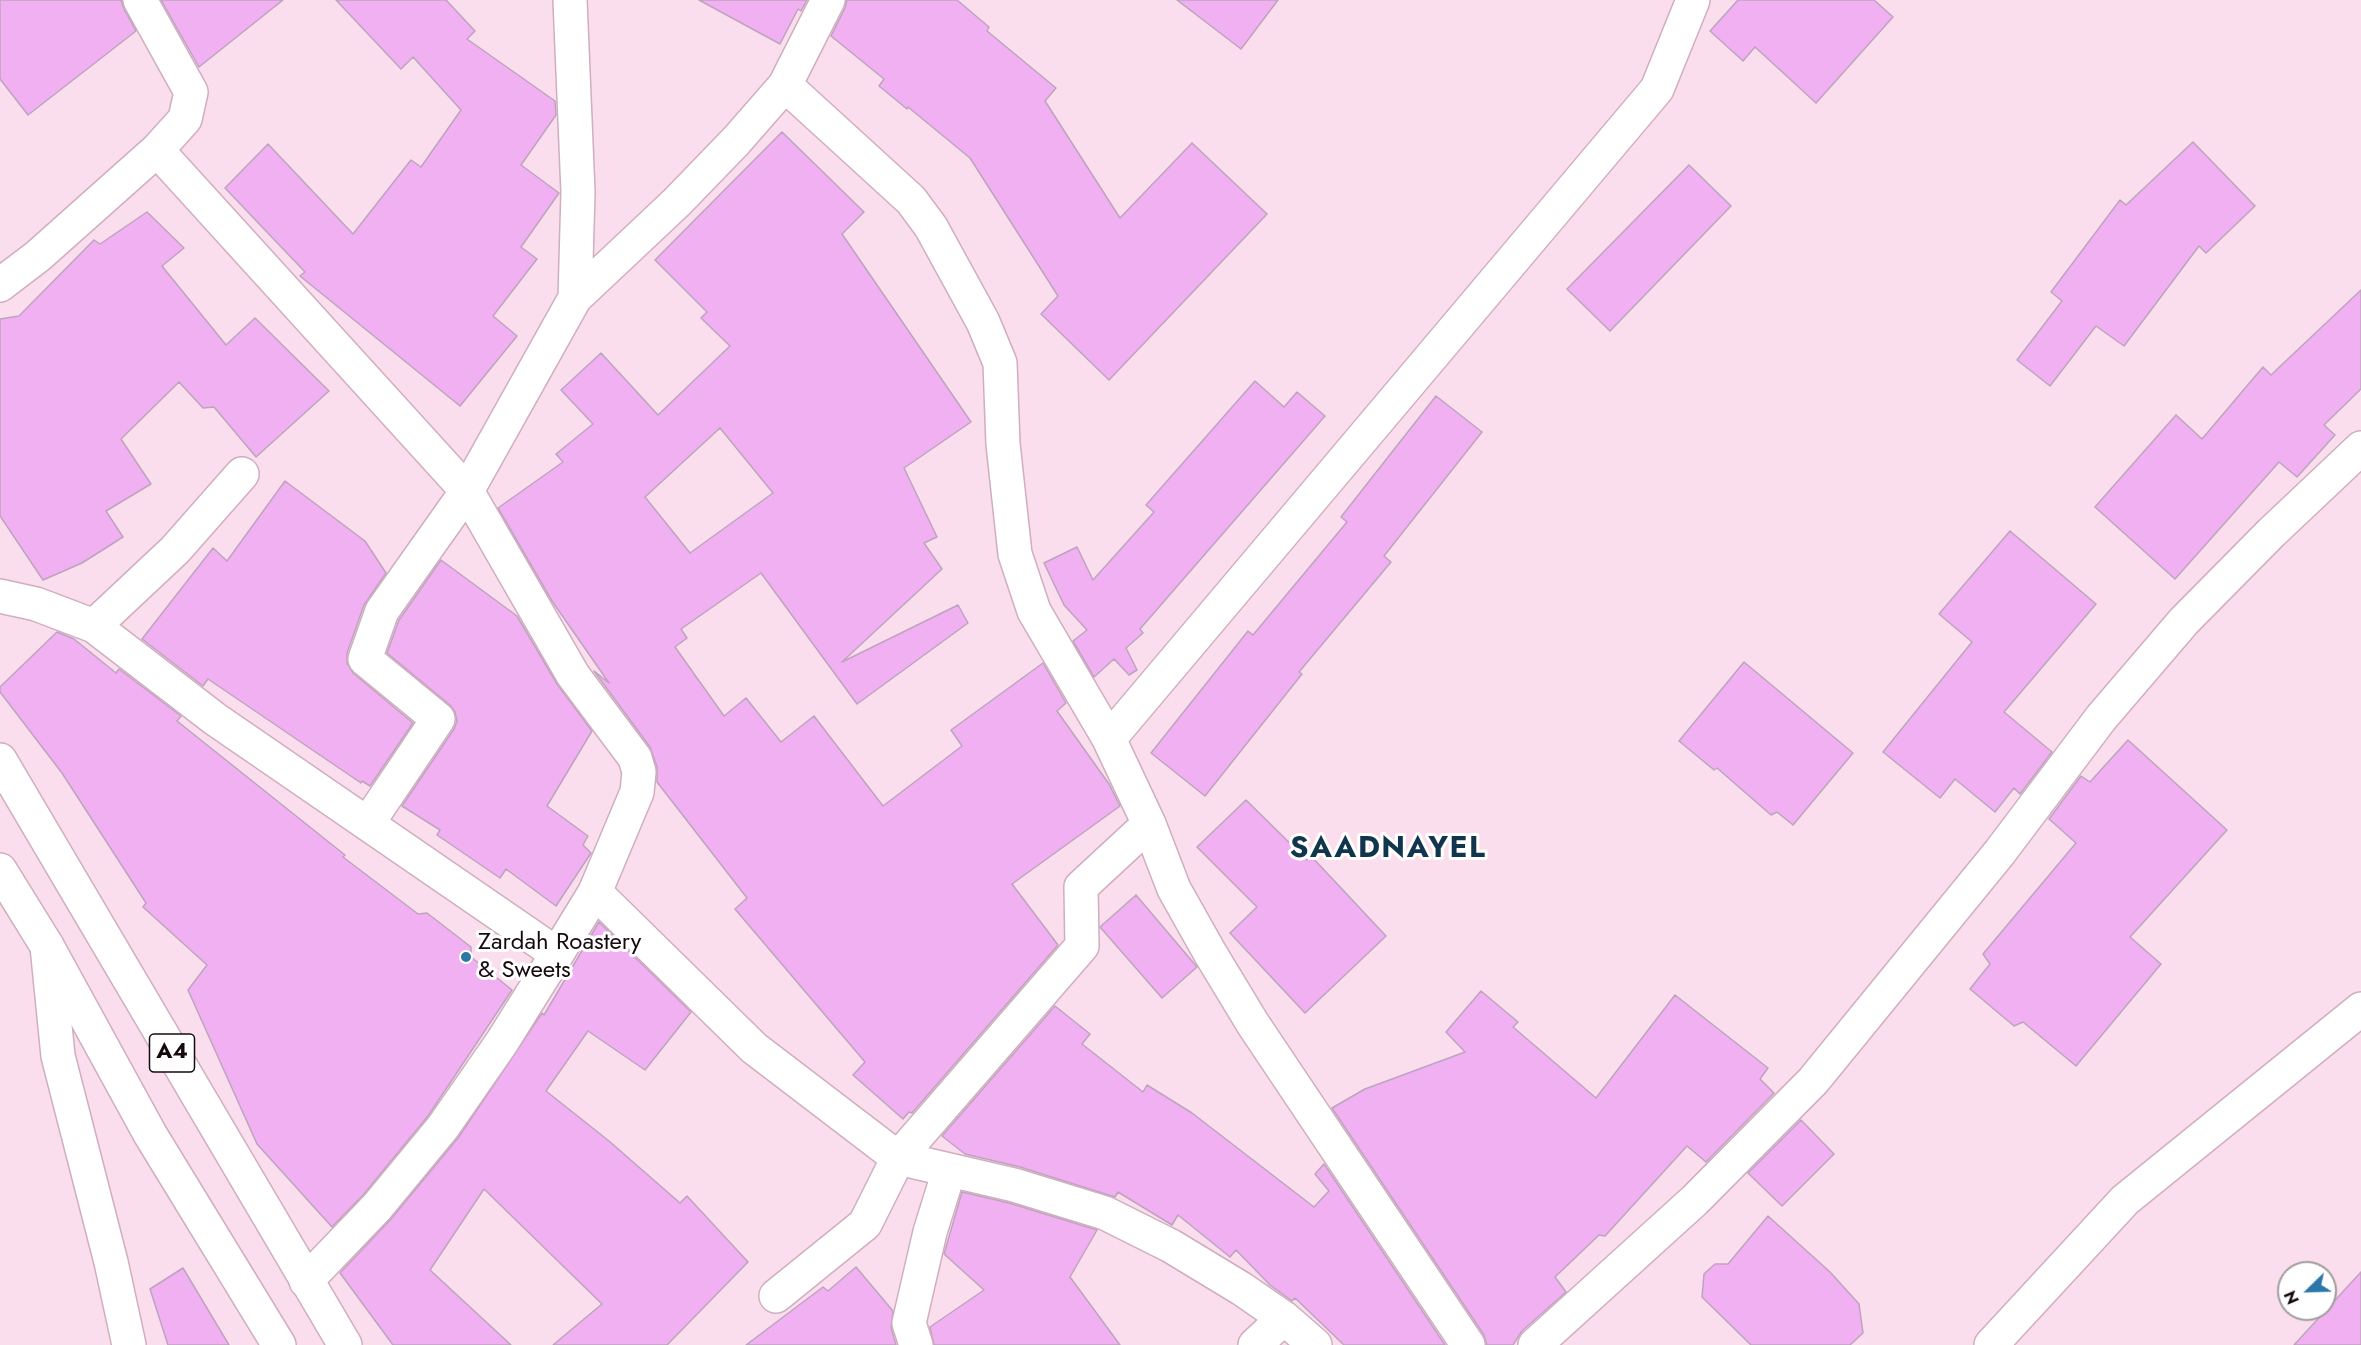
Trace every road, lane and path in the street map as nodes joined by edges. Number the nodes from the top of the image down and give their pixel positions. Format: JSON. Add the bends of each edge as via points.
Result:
{"nodes":[{"id":1,"x":140,"y":0,"type":"edge"},
{"id":2,"x":570,"y":0,"type":"edge"},
{"id":3,"x":828,"y":0,"type":"edge"},
{"id":4,"x":1693,"y":0,"type":"edge"},
{"id":5,"x":785,"y":85,"type":"junction"},
{"id":6,"x":157,"y":150,"type":"junction"},
{"id":7,"x":0,"y":285,"type":"edge"},
{"id":8,"x":575,"y":298,"type":"junction"},
{"id":9,"x":2361,"y":448,"type":"edge"},
{"id":10,"x":242,"y":474,"type":"dead end"},
{"id":11,"x":467,"y":491,"type":"junction"},
{"id":12,"x":0,"y":596,"type":"edge"},
{"id":13,"x":94,"y":626,"type":"junction"},
{"id":14,"x":1109,"y":739,"type":"junction"},
{"id":15,"x":0,"y":760,"type":"edge"},
{"id":16,"x":368,"y":824,"type":"junction"},
{"id":17,"x":1149,"y":824,"type":"junction"},
{"id":18,"x":0,"y":870,"type":"edge"},
{"id":19,"x":595,"y":892,"type":"junction"},
{"id":20,"x":47,"y":946,"type":"junction"},
{"id":21,"x":557,"y":954,"type":"junction"},
{"id":22,"x":2361,"y":1009,"type":"edge"},
{"id":23,"x":898,"y":1158,"type":"junction"},
{"id":24,"x":949,"y":1171,"type":"junction"},
{"id":25,"x":306,"y":1281,"type":"junction"},
{"id":26,"x":776,"y":1296,"type":"dead end"},
{"id":27,"x":1284,"y":1318,"type":"junction"},
{"id":28,"x":129,"y":1345,"type":"edge"},
{"id":29,"x":279,"y":1345,"type":"edge"},
{"id":30,"x":345,"y":1345,"type":"edge"},
{"id":31,"x":916,"y":1345,"type":"edge"},
{"id":32,"x":1255,"y":1345,"type":"edge"},
{"id":33,"x":1315,"y":1345,"type":"edge"},
{"id":34,"x":1468,"y":1345,"type":"edge"},
{"id":35,"x":1535,"y":1345,"type":"edge"},
{"id":36,"x":1991,"y":1345,"type":"edge"}],
"edges":[{"from":1,"to":6,"type":"main road","via":[[191,92],[185,119]]},
{"from":2,"to":8,"type":"main road","via":[[578,192]]},
{"from":3,"to":5,"type":"main road"},
{"from":4,"to":14,"type":"main road","via":[[1658,89]]},
{"from":5,"to":8,"type":"main road","via":[[692,186]]},
{"from":5,"to":14,"type":"main road","via":[[912,200],[983,322],[1000,363],[1003,444],[1015,554],[1034,611]]},
{"from":6,"to":7,"type":"main road"},
{"from":6,"to":11,"type":"main road"},
{"from":8,"to":11,"type":"main road"},
{"from":9,"to":35,"type":"main road","via":[[2184,621],[2101,718],[2000,852],[1813,1081],[1695,1200]]},
{"from":10,"to":13,"type":"main road","via":[[175,550]]},
{"from":11,"to":16,"type":"main road","via":[[382,611],[365,659],[438,719]]},
{"from":11,"to":19,"type":"main road","via":[[573,675],[635,758],[639,772],[637,792]]},
{"from":12,"to":13,"type":"main road","via":[[36,604]]},
{"from":13,"to":16,"type":"main road","via":[[215,719]]},
{"from":14,"to":17,"type":"main road"},
{"from":15,"to":25,"type":"main road","number":"A4"},
{"from":16,"to":21,"type":"main road"},
{"from":17,"to":23,"type":"main road","via":[[1081,887],[1082,946]]},
{"from":17,"to":34,"type":"main road","via":[[1174,889],[1253,1024]]},
{"from":18,"to":20,"type":"main road","number":"A4"},
{"from":19,"to":21,"type":"main road"},
{"from":19,"to":23,"type":"main road","via":[[754,1048]]},
{"from":20,"to":28,"type":"main road","via":[[58,1056]]},
{"from":20,"to":29,"type":"main road","number":"A4","via":[[150,1134]]},
{"from":21,"to":25,"type":"main road","via":[[443,1127],[377,1207]]},
{"from":22,"to":36,"type":"main road","via":[[2125,1200]]},
{"from":23,"to":24,"type":"main road"},
{"from":23,"to":26,"type":"main road","via":[[865,1224]]},
{"from":24,"to":27,"type":"main road","via":[[1014,1185],[1105,1213],[1171,1246]]},
{"from":24,"to":31,"type":"main road","via":[[909,1323]]},
{"from":25,"to":30,"type":"main road","number":"A4"},
{"from":27,"to":32,"type":"main road"},
{"from":27,"to":33,"type":"main road"}]}
